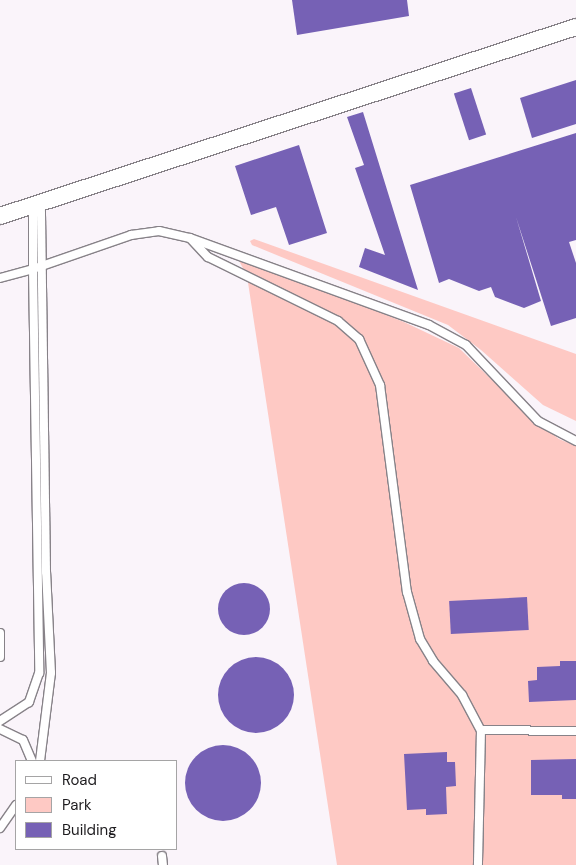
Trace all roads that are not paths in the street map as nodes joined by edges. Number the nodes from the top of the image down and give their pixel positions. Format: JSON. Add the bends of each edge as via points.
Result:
{"nodes":[{"id":1,"x":576,"y":27,"type":"edge"},
{"id":2,"x":37,"y":206,"type":"junction"},
{"id":3,"x":0,"y":216,"type":"edge"},
{"id":4,"x":190,"y":238,"type":"junction"},
{"id":5,"x":41,"y":266,"type":"junction"},
{"id":6,"x":33,"y":269,"type":"junction"},
{"id":7,"x":0,"y":278,"type":"edge"},
{"id":8,"x":576,"y":441,"type":"edge"},
{"id":9,"x":0,"y":633,"type":"edge"},
{"id":10,"x":0,"y":657,"type":"edge"},
{"id":11,"x":0,"y":721,"type":"edge"},
{"id":12,"x":0,"y":729,"type":"edge"},
{"id":13,"x":481,"y":730,"type":"junction"},
{"id":14,"x":576,"y":730,"type":"edge"},
{"id":15,"x":32,"y":760,"type":"edge"},
{"id":16,"x":40,"y":760,"type":"edge"},
{"id":17,"x":15,"y":807,"type":"edge"},
{"id":18,"x":0,"y":828,"type":"edge"},
{"id":19,"x":162,"y":856,"type":"dead end"},
{"id":20,"x":163,"y":865,"type":"edge"},
{"id":21,"x":478,"y":865,"type":"edge"}],
"edges":[{"from":1,"to":2,"type":"street"},
{"from":2,"to":3,"type":"street"},
{"from":2,"to":5,"type":"lane"},
{"from":2,"to":6,"type":"lane"},
{"from":4,"to":5,"type":"lane","via":[[159,231],[131,235]]},
{"from":4,"to":8,"type":"lane","via":[[429,326],[466,346],[538,421]]},
{"from":4,"to":13,"type":"lane","via":[[208,257],[338,321],[359,339],[380,385],[407,592],[420,639],[433,661],[462,695]]},
{"from":5,"to":6,"type":"lane"},
{"from":5,"to":16,"type":"lane","via":[[46,572],[52,673]]},
{"from":6,"to":7,"type":"lane"},
{"from":6,"to":11,"type":"lane","via":[[39,673],[29,702]]},
{"from":9,"to":10,"type":"lane"},
{"from":12,"to":15,"type":"lane","via":[[22,740]]},
{"from":13,"to":14,"type":"lane"},
{"from":13,"to":21,"type":"lane"},
{"from":17,"to":18,"type":"lane"},
{"from":19,"to":20,"type":"lane"}]}
